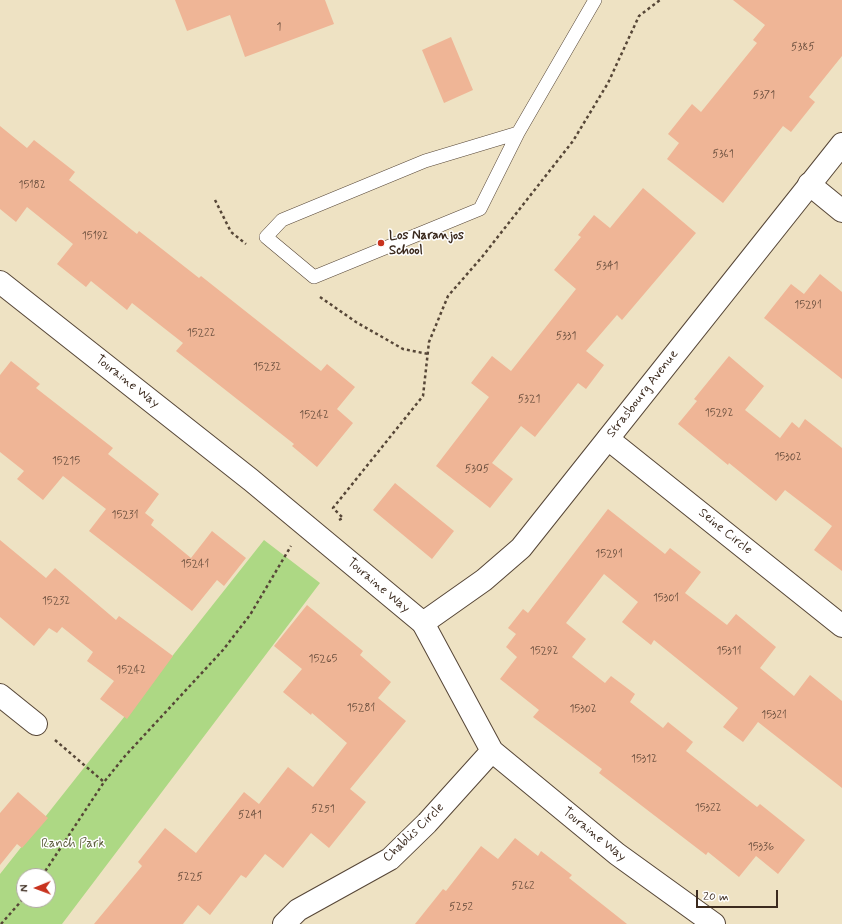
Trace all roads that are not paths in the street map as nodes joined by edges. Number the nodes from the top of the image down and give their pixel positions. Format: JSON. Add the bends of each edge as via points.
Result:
{"nodes":[{"id":1,"x":596,"y":0,"type":"edge"},
{"id":2,"x":518,"y":132,"type":"junction"},
{"id":3,"x":842,"y":144,"type":"edge"},
{"id":4,"x":809,"y":184,"type":"junction"},
{"id":5,"x":842,"y":211,"type":"edge"},
{"id":6,"x":0,"y":282,"type":"edge"},
{"id":7,"x":608,"y":439,"type":"junction"},
{"id":8,"x":423,"y":623,"type":"junction"},
{"id":9,"x":842,"y":626,"type":"edge"},
{"id":10,"x":0,"y":695,"type":"edge"},
{"id":11,"x":36,"y":724,"type":"road end"},
{"id":12,"x":492,"y":751,"type":"junction"},
{"id":13,"x":284,"y":924,"type":"edge"},
{"id":14,"x":714,"y":924,"type":"edge"}],
"edges":[{"from":1,"to":2,"type":"lane"},
{"from":2,"to":2,"type":"lane","via":[[425,161],[282,220],[266,237],[314,277],[480,209]]},
{"from":3,"to":4,"type":"street","name":"Strasbourg Avenue"},
{"from":4,"to":5,"type":"street"},
{"from":4,"to":7,"type":"street","name":"Strasbourg Avenue"},
{"from":6,"to":8,"type":"street","name":"Touraine Way","via":[[251,480]]},
{"from":7,"to":8,"type":"street","name":"Strasbourg Avenue","via":[[521,548],[484,580]]},
{"from":7,"to":9,"type":"street","name":"Seine Circle"},
{"from":8,"to":12,"type":"street","name":"Touraine Way"},
{"from":10,"to":11,"type":"street"},
{"from":12,"to":13,"type":"street","name":"Chablis Circle","via":[[427,823],[390,859],[298,910]]},
{"from":12,"to":14,"type":"street","name":"Touraine Way","via":[[617,854]]}]}
